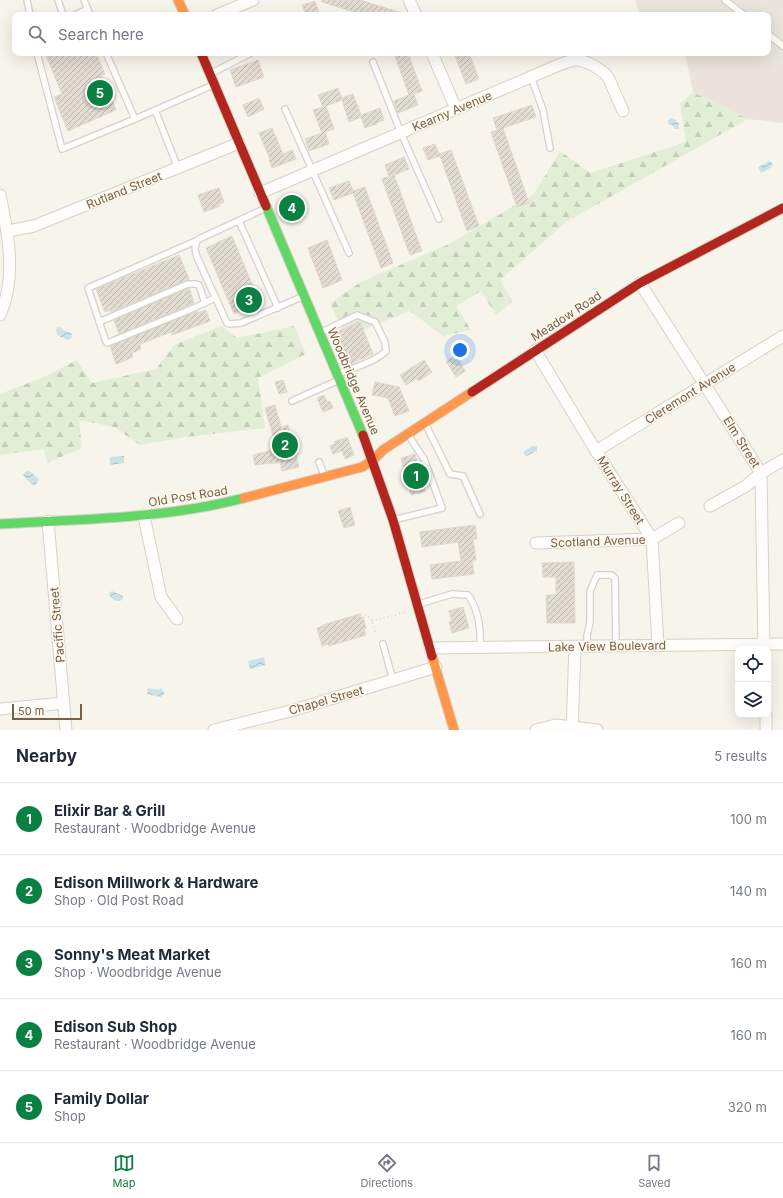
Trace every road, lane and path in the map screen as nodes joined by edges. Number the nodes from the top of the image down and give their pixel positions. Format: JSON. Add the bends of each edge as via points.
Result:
{"nodes":[{"id":1,"x":27,"y":0,"type":"edge"},
{"id":2,"x":58,"y":0,"type":"edge"},
{"id":3,"x":84,"y":0,"type":"edge"},
{"id":4,"x":178,"y":0,"type":"edge"},
{"id":5,"x":253,"y":0,"type":"edge"},
{"id":6,"x":409,"y":0,"type":"edge"},
{"id":7,"x":725,"y":0,"type":"edge"},
{"id":8,"x":29,"y":12,"type":"edge"},
{"id":9,"x":62,"y":12,"type":"edge"},
{"id":10,"x":89,"y":12,"type":"edge"},
{"id":11,"x":184,"y":12,"type":"edge"},
{"id":12,"x":224,"y":12,"type":"edge"},
{"id":13,"x":415,"y":12,"type":"edge"},
{"id":14,"x":740,"y":12,"type":"edge"},
{"id":15,"x":771,"y":36,"type":"edge"},
{"id":16,"x":783,"y":46,"type":"edge"},
{"id":17,"x":38,"y":56,"type":"edge"},
{"id":18,"x":107,"y":56,"type":"edge"},
{"id":19,"x":202,"y":56,"type":"edge"},
{"id":20,"x":245,"y":56,"type":"edge"},
{"id":21,"x":433,"y":56,"type":"edge"},
{"id":22,"x":373,"y":62,"type":"dead end"},
{"id":23,"x":210,"y":74,"type":"junction"},
{"id":24,"x":531,"y":77,"type":"junction"},
{"id":25,"x":214,"y":84,"type":"junction"},
{"id":26,"x":285,"y":109,"type":"dead end"},
{"id":27,"x":456,"y":109,"type":"junction"},
{"id":28,"x":155,"y":110,"type":"junction"},
{"id":29,"x":624,"y":112,"type":"dead end"},
{"id":30,"x":135,"y":119,"type":"junction"},
{"id":31,"x":401,"y":133,"type":"junction"},
{"id":32,"x":239,"y":143,"type":"junction"},
{"id":33,"x":550,"y":148,"type":"dead end"},
{"id":34,"x":178,"y":168,"type":"junction"},
{"id":35,"x":312,"y":171,"type":"junction"},
{"id":36,"x":260,"y":193,"type":"junction"},
{"id":37,"x":0,"y":198,"type":"edge"},
{"id":38,"x":267,"y":208,"type":"junction"},
{"id":39,"x":783,"y":208,"type":"edge"},
{"id":40,"x":438,"y":219,"type":"dead end"},
{"id":41,"x":240,"y":221,"type":"junction"},
{"id":42,"x":8,"y":230,"type":"junction"},
{"id":43,"x":196,"y":241,"type":"junction"},
{"id":44,"x":349,"y":253,"type":"dead end"},
{"id":45,"x":640,"y":283,"type":"junction"},
{"id":46,"x":304,"y":296,"type":"junction"},
{"id":47,"x":215,"y":298,"type":"junction"},
{"id":48,"x":205,"y":302,"type":"junction"},
{"id":49,"x":278,"y":308,"type":"junction"},
{"id":50,"x":0,"y":315,"type":"edge"},
{"id":51,"x":99,"y":322,"type":"junction"},
{"id":52,"x":320,"y":333,"type":"junction"},
{"id":53,"x":783,"y":336,"type":"edge"},
{"id":54,"x":536,"y":350,"type":"junction"},
{"id":55,"x":339,"y":377,"type":"junction"},
{"id":56,"x":705,"y":383,"type":"junction"},
{"id":57,"x":292,"y":401,"type":"dead end"},
{"id":58,"x":424,"y":423,"type":"junction"},
{"id":59,"x":408,"y":434,"type":"junction"},
{"id":60,"x":596,"y":451,"type":"junction"},
{"id":61,"x":373,"y":460,"type":"junction"},
{"id":62,"x":783,"y":460,"type":"edge"},
{"id":63,"x":319,"y":462,"type":"dead end"},
{"id":64,"x":761,"y":473,"type":"junction"},
{"id":65,"x":325,"y":477,"type":"junction"},
{"id":66,"x":710,"y":506,"type":"dead end"},
{"id":67,"x":480,"y":514,"type":"dead end"},
{"id":68,"x":144,"y":516,"type":"junction"},
{"id":69,"x":393,"y":520,"type":"junction"},
{"id":70,"x":48,"y":521,"type":"junction"},
{"id":71,"x":679,"y":523,"type":"dead end"},
{"id":72,"x":0,"y":524,"type":"edge"},
{"id":73,"x":652,"y":539,"type":"junction"},
{"id":74,"x":536,"y":543,"type":"dead end"},
{"id":75,"x":417,"y":605,"type":"junction"},
{"id":76,"x":406,"y":612,"type":"dead end"},
{"id":77,"x":357,"y":614,"type":"dead end"},
{"id":78,"x":178,"y":619,"type":"dead end"},
{"id":79,"x":372,"y":621,"type":"junction"},
{"id":80,"x":376,"y":634,"type":"dead end"},
{"id":81,"x":383,"y":644,"type":"dead end"},
{"id":82,"x":783,"y":644,"type":"edge"},
{"id":83,"x":658,"y":646,"type":"junction"},
{"id":84,"x":735,"y":646,"type":"edge"},
{"id":85,"x":764,"y":646,"type":"edge"},
{"id":86,"x":575,"y":647,"type":"junction"},
{"id":87,"x":587,"y":647,"type":"junction"},
{"id":88,"x":616,"y":647,"type":"junction"},
{"id":89,"x":430,"y":648,"type":"junction"},
{"id":90,"x":480,"y":648,"type":"junction"},
{"id":91,"x":436,"y":667,"type":"junction"},
{"id":92,"x":393,"y":680,"type":"junction"},
{"id":93,"x":64,"y":703,"type":"junction"},
{"id":94,"x":0,"y":709,"type":"edge"},
{"id":95,"x":766,"y":718,"type":"edge"},
{"id":96,"x":572,"y":728,"type":"edge"},
{"id":97,"x":66,"y":730,"type":"edge"},
{"id":98,"x":214,"y":730,"type":"edge"},
{"id":99,"x":454,"y":730,"type":"edge"},
{"id":100,"x":536,"y":730,"type":"edge"},
{"id":101,"x":598,"y":730,"type":"edge"},
{"id":102,"x":766,"y":730,"type":"edge"}],
"edges":[{"from":1,"to":8,"type":"lane"},
{"from":2,"to":9,"type":"lane"},
{"from":3,"to":10,"type":"lane"},
{"from":4,"to":11,"type":"street"},
{"from":5,"to":12,"type":"street"},
{"from":6,"to":13,"type":"street"},
{"from":7,"to":14,"type":"lane"},
{"from":15,"to":16,"type":"lane"},
{"from":17,"to":30,"type":"lane","via":[[62,149]]},
{"from":18,"to":30,"type":"lane"},
{"from":19,"to":23,"type":"street","name":"Woodbridge Avenue"},
{"from":20,"to":23,"type":"lane"},
{"from":21,"to":27,"type":"street"},
{"from":22,"to":31,"type":"lane"},
{"from":23,"to":25,"type":"street","name":"Woodbridge Avenue"},
{"from":24,"to":27,"type":"street","name":"Kearny Avenue"},
{"from":24,"to":29,"type":"street","name":"Kearny Avenue","via":[[561,64],[580,60],[595,66],[608,77]]},
{"from":24,"to":33,"type":"lane","via":[[543,110]]},
{"from":25,"to":28,"type":"lane"},
{"from":25,"to":32,"type":"street","name":"Woodbridge Avenue"},
{"from":26,"to":35,"type":"lane"},
{"from":27,"to":31,"type":"street","name":"Kearny Avenue"},
{"from":28,"to":30,"type":"lane"},
{"from":28,"to":34,"type":"lane"},
{"from":31,"to":35,"type":"street","name":"Kearny Avenue"},
{"from":31,"to":40,"type":"lane"},
{"from":32,"to":34,"type":"street","name":"Rutland Street"},
{"from":32,"to":36,"type":"street","name":"Woodbridge Avenue"},
{"from":34,"to":42,"type":"street","name":"Rutland Street","via":[[34,226]]},
{"from":35,"to":36,"type":"street","name":"Kearny Avenue"},
{"from":35,"to":44,"type":"lane"},
{"from":36,"to":38,"type":"street","name":"Woodbridge Avenue"},
{"from":37,"to":42,"type":"street"},
{"from":38,"to":41,"type":"lane"},
{"from":38,"to":46,"type":"street","name":"Woodbridge Avenue"},
{"from":39,"to":45,"type":"street","name":"Meadow Road"},
{"from":41,"to":43,"type":"lane"},
{"from":41,"to":49,"type":"lane"},
{"from":42,"to":50,"type":"street","via":[[10,278],[6,302]]},
{"from":43,"to":47,"type":"lane","via":[[196,253]]},
{"from":43,"to":51,"type":"lane","via":[[90,286],[88,289]]},
{"from":45,"to":54,"type":"street","name":"Meadow Road"},
{"from":45,"to":56,"type":"street","name":"Elm Street"},
{"from":46,"to":49,"type":"lane"},
{"from":46,"to":52,"type":"street","name":"Woodbridge Avenue"},
{"from":47,"to":48,"type":"lane"},
{"from":47,"to":49,"type":"lane","via":[[229,324],[241,323]]},
{"from":48,"to":51,"type":"lane","via":[[199,285],[188,284]]},
{"from":48,"to":51,"type":"lane","via":[[107,343]]},
{"from":52,"to":55,"type":"street","name":"Woodbridge Avenue"},
{"from":52,"to":55,"type":"lane","via":[[357,315],[375,322],[385,342],[385,353]]},
{"from":53,"to":56,"type":"street","name":"Cleremont Avenue"},
{"from":54,"to":58,"type":"street","name":"Meadow Road"},
{"from":54,"to":60,"type":"street","name":"Murray Street"},
{"from":55,"to":57,"type":"lane"},
{"from":55,"to":61,"type":"street","name":"Woodbridge Avenue"},
{"from":56,"to":60,"type":"street","name":"Cleremont Avenue"},
{"from":56,"to":64,"type":"street","name":"Elm Street"},
{"from":58,"to":59,"type":"street","name":"Meadow Road"},
{"from":58,"to":67,"type":"lane","via":[[450,474],[463,476]]},
{"from":59,"to":61,"type":"street","name":"Meadow Road","via":[[383,450]]},
{"from":59,"to":69,"type":"lane","via":[[424,460],[442,508]]},
{"from":60,"to":73,"type":"street","name":"Murray Street"},
{"from":61,"to":65,"type":"street","name":"Old Post Road","via":[[362,467]]},
{"from":61,"to":69,"type":"street","name":"Woodbridge Avenue"},
{"from":62,"to":64,"type":"street"},
{"from":63,"to":65,"type":"lane"},
{"from":64,"to":66,"type":"street","via":[[746,486]]},
{"from":64,"to":85,"type":"street","name":"Elm Street"},
{"from":65,"to":68,"type":"street","name":"Old Post Road","via":[[229,502]]},
{"from":68,"to":70,"type":"street","name":"Old Post Road"},
{"from":68,"to":78,"type":"street","via":[[161,597]]},
{"from":69,"to":75,"type":"street","name":"Woodbridge Avenue"},
{"from":70,"to":72,"type":"street","name":"Old Post Road"},
{"from":70,"to":93,"type":"street","name":"Pacific Street"},
{"from":71,"to":73,"type":"street","name":"Scotland Avenue"},
{"from":73,"to":74,"type":"street","name":"Scotland Avenue"},
{"from":73,"to":83,"type":"street","name":"Murray Street"},
{"from":75,"to":89,"type":"street","name":"Woodbridge Avenue"},
{"from":75,"to":90,"type":"lane","via":[[452,594],[468,595],[479,625]]},
{"from":76,"to":79,"type":"path"},
{"from":77,"to":79,"type":"path","via":[[367,615]]},
{"from":79,"to":80,"type":"path"},
{"from":81,"to":92,"type":"lane"},
{"from":82,"to":85,"type":"street","name":"Lake View Boulevard"},
{"from":83,"to":84,"type":"street","name":"Lake View Boulevard"},
{"from":83,"to":88,"type":"street","name":"Lake View Boulevard"},
{"from":86,"to":87,"type":"street","name":"Lake View Boulevard"},
{"from":86,"to":90,"type":"street","name":"Lake View Boulevard"},
{"from":86,"to":96,"type":"street"},
{"from":87,"to":88,"type":"street","name":"Lake View Boulevard"},
{"from":87,"to":88,"type":"lane","via":[[590,591],[597,575],[611,575],[615,578]]},
{"from":89,"to":90,"type":"street","name":"Lake View Boulevard"},
{"from":89,"to":91,"type":"street","name":"Woodbridge Avenue"},
{"from":91,"to":92,"type":"street","name":"Chapel Street"},
{"from":91,"to":99,"type":"street","name":"Woodbridge Avenue"},
{"from":92,"to":98,"type":"street","name":"Chapel Street","via":[[294,710]]},
{"from":93,"to":94,"type":"street"},
{"from":93,"to":97,"type":"street","name":"Pacific Street"},
{"from":95,"to":102,"type":"street"},
{"from":96,"to":100,"type":"street","via":[[556,725]]},
{"from":96,"to":101,"type":"street"}]}
